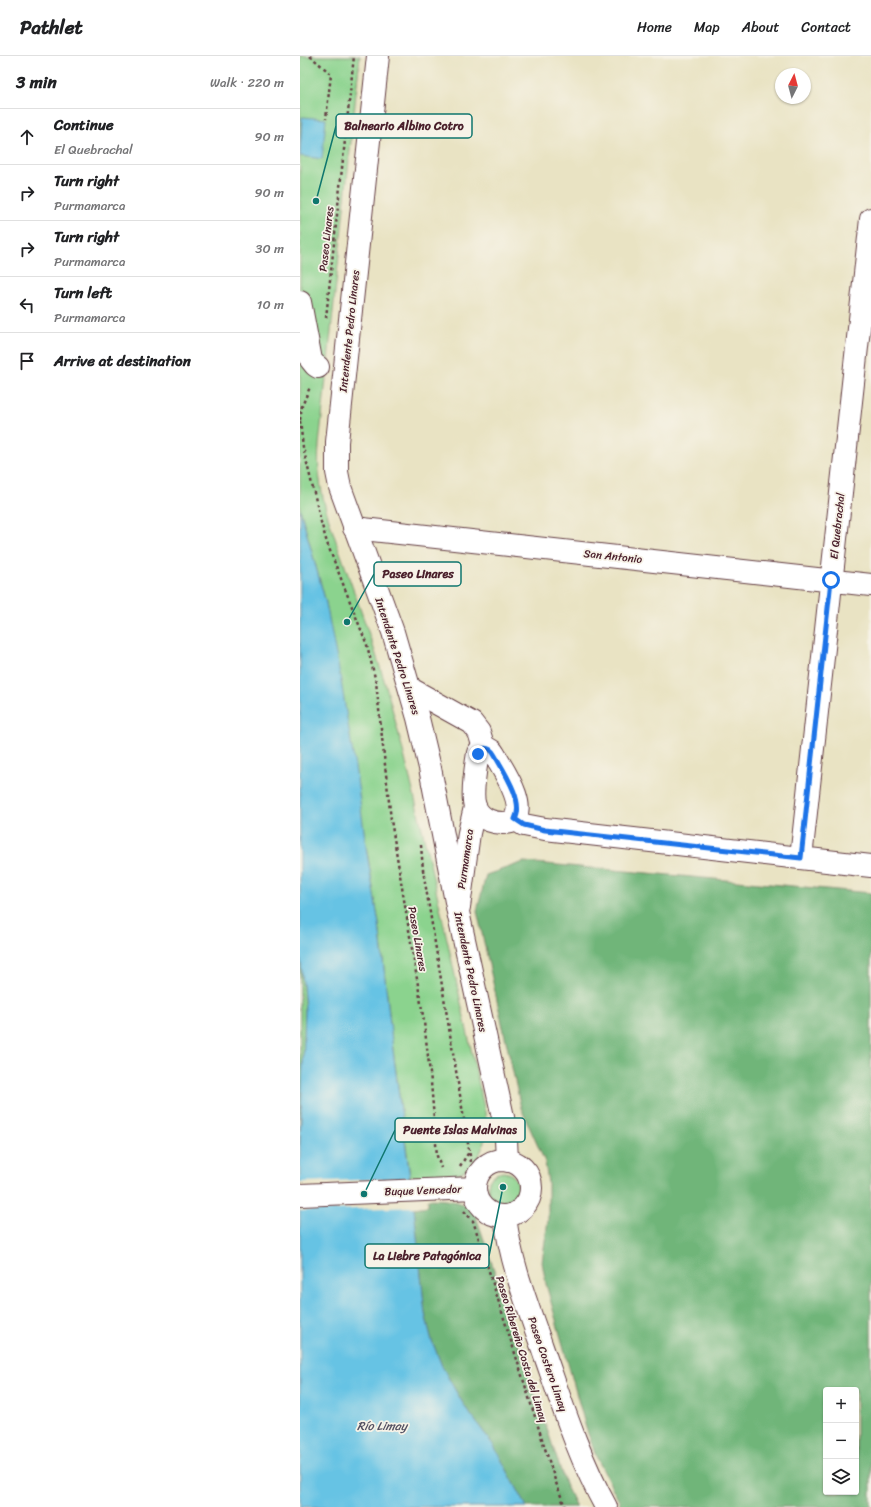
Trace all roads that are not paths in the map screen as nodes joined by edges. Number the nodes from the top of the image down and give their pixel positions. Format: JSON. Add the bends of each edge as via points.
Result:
{"nodes":[{"id":1,"x":378,"y":56,"type":"edge"},
{"id":2,"x":871,"y":219,"type":"edge"},
{"id":3,"x":300,"y":302,"type":"edge"},
{"id":4,"x":318,"y":367,"type":"road end"},
{"id":5,"x":354,"y":528,"type":"junction"},
{"id":6,"x":831,"y":580,"type":"junction"},
{"id":7,"x":871,"y":585,"type":"edge"},
{"id":8,"x":411,"y":689,"type":"junction"},
{"id":9,"x":484,"y":748,"type":"junction"},
{"id":10,"x":475,"y":807,"type":"junction"},
{"id":11,"x":515,"y":819,"type":"junction"},
{"id":12,"x":801,"y":858,"type":"junction"},
{"id":13,"x":871,"y":866,"type":"edge"},
{"id":14,"x":458,"y":912,"type":"junction"},
{"id":15,"x":507,"y":1161,"type":"junction"},
{"id":16,"x":475,"y":1188,"type":"junction"},
{"id":17,"x":300,"y":1195,"type":"edge"},
{"id":18,"x":505,"y":1216,"type":"junction"},
{"id":19,"x":606,"y":1507,"type":"edge"}],
"edges":[{"from":1,"to":5,"type":"street","name":"Intendente Pedro Linares","via":[[337,442],[337,472]]},
{"from":2,"to":6,"type":"street","name":"El Quebrachal"},
{"from":3,"to":4,"type":"street","via":[[311,360]]},
{"from":5,"to":6,"type":"street","name":"San Antonio"},
{"from":5,"to":8,"type":"street","name":"Intendente Pedro Linares","via":[[393,632]]},
{"from":6,"to":7,"type":"street","name":"San Antonio"},
{"from":6,"to":12,"type":"street","name":"El Quebrachal"},
{"from":8,"to":9,"type":"street","via":[[472,723],[479,732]]},
{"from":8,"to":14,"type":"street","name":"Intendente Pedro Linares","via":[[430,768]]},
{"from":9,"to":10,"type":"street","name":"Purmamarca","via":[[478,757],[473,796]]},
{"from":9,"to":11,"type":"street","via":[[492,751],[516,796],[519,809]]},
{"from":10,"to":11,"type":"street","name":"Purmamarca","via":[[482,816],[496,822],[511,822]]},
{"from":10,"to":14,"type":"street","name":"Purmamarca","via":[[469,829]]},
{"from":11,"to":12,"type":"street","via":[[524,825],[545,830]]},
{"from":12,"to":13,"type":"street"},
{"from":14,"to":15,"type":"street","name":"Intendente Pedro Linares","via":[[505,1128]]},
{"from":15,"to":16,"type":"street","via":[[499,1161],[485,1167],[479,1173]]},
{"from":15,"to":18,"type":"street","via":[[515,1163],[527,1174],[530,1190],[529,1197],[520,1210]]},
{"from":16,"to":17,"type":"street","name":"Buque Vencedor"},
{"from":16,"to":18,"type":"street","via":[[481,1206],[492,1214]]},
{"from":18,"to":19,"type":"street","name":"Paseo Costero Limay","via":[[512,1259],[568,1421],[587,1471]]}]}
